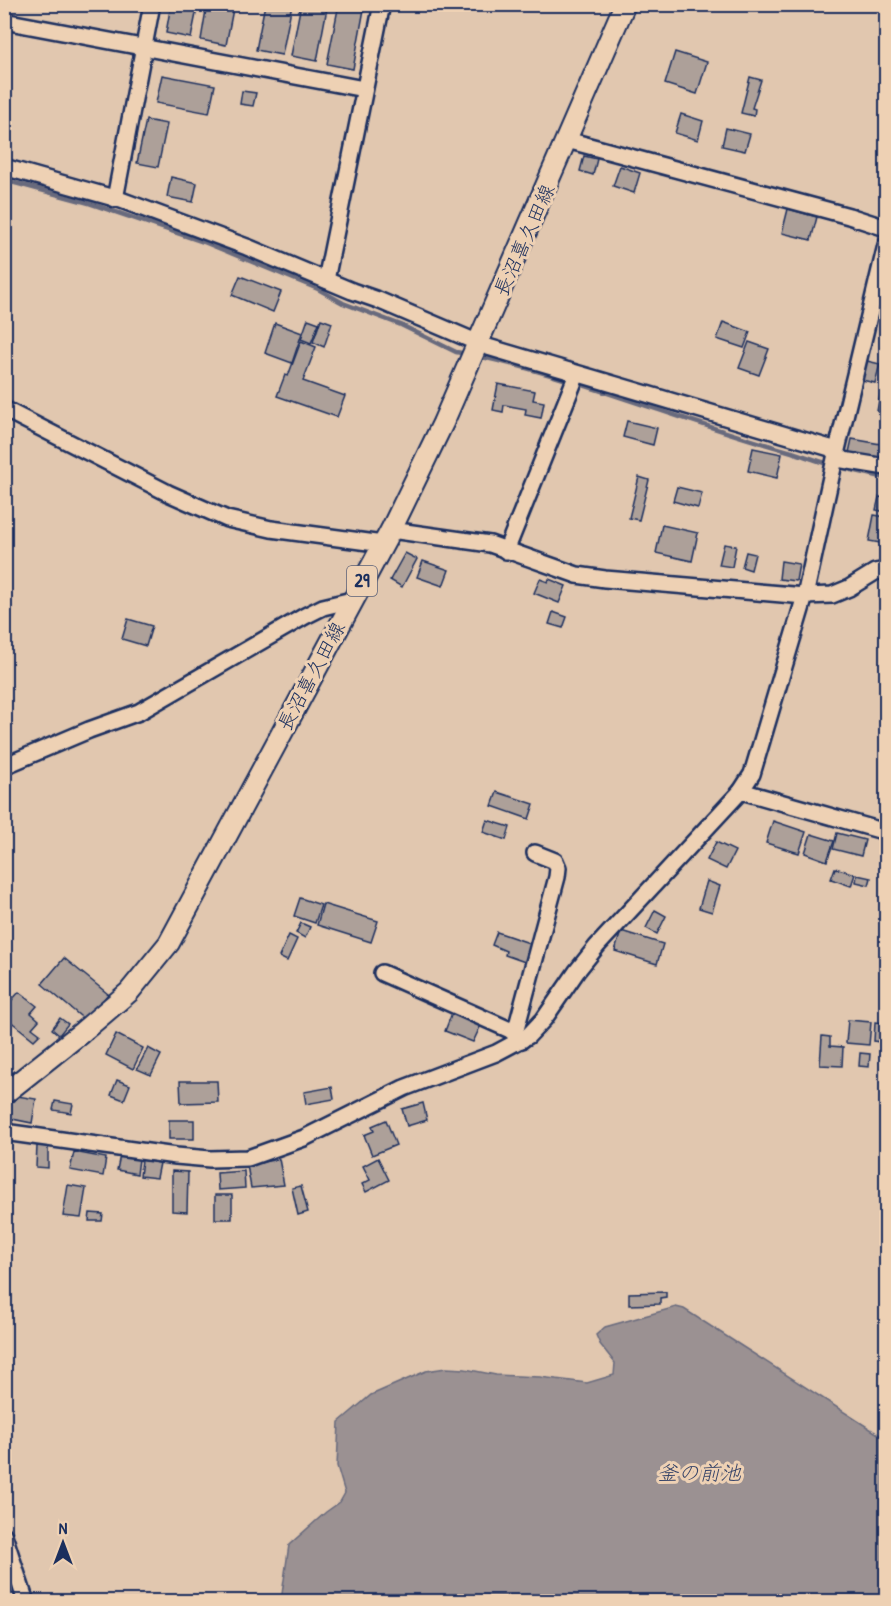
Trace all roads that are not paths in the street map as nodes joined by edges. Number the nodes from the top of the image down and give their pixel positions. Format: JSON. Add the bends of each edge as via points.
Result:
{"nodes":[{"id":1,"x":152,"y":4,"type":"edge"},
{"id":2,"x":382,"y":4,"type":"edge"},
{"id":3,"x":626,"y":4,"type":"edge"},
{"id":4,"x":4,"y":21,"type":"edge"},
{"id":5,"x":143,"y":47,"type":"junction"},
{"id":6,"x":364,"y":89,"type":"junction"},
{"id":7,"x":567,"y":140,"type":"junction"},
{"id":8,"x":4,"y":167,"type":"edge"},
{"id":9,"x":116,"y":199,"type":"junction"},
{"id":10,"x":886,"y":228,"type":"edge"},
{"id":11,"x":886,"y":245,"type":"edge"},
{"id":12,"x":326,"y":280,"type":"junction"},
{"id":13,"x":478,"y":343,"type":"junction"},
{"id":14,"x":577,"y":374,"type":"junction"},
{"id":15,"x":4,"y":409,"type":"edge"},
{"id":16,"x":836,"y":454,"type":"junction"},
{"id":17,"x":886,"y":467,"type":"edge"},
{"id":18,"x":387,"y":537,"type":"junction"},
{"id":19,"x":506,"y":551,"type":"junction"},
{"id":20,"x":886,"y":570,"type":"edge"},
{"id":21,"x":805,"y":596,"type":"junction"},
{"id":22,"x":352,"y":600,"type":"junction"},
{"id":23,"x":4,"y":766,"type":"edge"},
{"id":24,"x":741,"y":792,"type":"junction"},
{"id":25,"x":886,"y":832,"type":"edge"},
{"id":26,"x":535,"y":853,"type":"dead end"},
{"id":27,"x":382,"y":973,"type":"dead end"},
{"id":28,"x":519,"y":1036,"type":"junction"},
{"id":29,"x":4,"y":1094,"type":"edge"},
{"id":30,"x":4,"y":1132,"type":"edge"},
{"id":31,"x":4,"y":1534,"type":"edge"},
{"id":32,"x":26,"y":1602,"type":"edge"}],
"edges":[{"from":1,"to":5,"type":"street"},
{"from":2,"to":6,"type":"street"},
{"from":3,"to":7,"type":"main road","name":"長沼喜久田線","number":"29"},
{"from":4,"to":5,"type":"street"},
{"from":5,"to":6,"type":"street"},
{"from":5,"to":9,"type":"street"},
{"from":6,"to":12,"type":"street"},
{"from":7,"to":10,"type":"street"},
{"from":7,"to":13,"type":"main road","name":"長沼喜久田線","number":"29"},
{"from":8,"to":9,"type":"street"},
{"from":9,"to":12,"type":"street"},
{"from":11,"to":16,"type":"street"},
{"from":12,"to":13,"type":"street"},
{"from":13,"to":14,"type":"street"},
{"from":13,"to":18,"type":"main road","name":"長沼喜久田線","number":"29"},
{"from":14,"to":16,"type":"street","via":[[830,448]]},
{"from":14,"to":19,"type":"street"},
{"from":15,"to":18,"type":"street","via":[[227,519],[271,529]]},
{"from":16,"to":17,"type":"street","via":[[843,460]]},
{"from":16,"to":21,"type":"street"},
{"from":18,"to":19,"type":"street","via":[[479,542]]},
{"from":18,"to":22,"type":"main road","name":"長沼喜久田線","number":"29"},
{"from":19,"to":21,"type":"street","via":[[593,578]]},
{"from":20,"to":21,"type":"street","via":[[832,595]]},
{"from":21,"to":24,"type":"street","via":[[756,764]]},
{"from":22,"to":23,"type":"street","via":[[304,616],[139,712]]},
{"from":22,"to":29,"type":"main road","name":"長沼喜久田線","number":"29","via":[[169,943],[129,992]]},
{"from":24,"to":25,"type":"street"},
{"from":24,"to":28,"type":"street","via":[[576,971],[544,1019],[528,1036]]},
{"from":26,"to":28,"type":"street","via":[[553,859],[557,873]]},
{"from":27,"to":28,"type":"street"},
{"from":28,"to":30,"type":"street","via":[[496,1053],[404,1088],[304,1138],[248,1158],[210,1160]]},
{"from":31,"to":32,"type":"street"}]}
